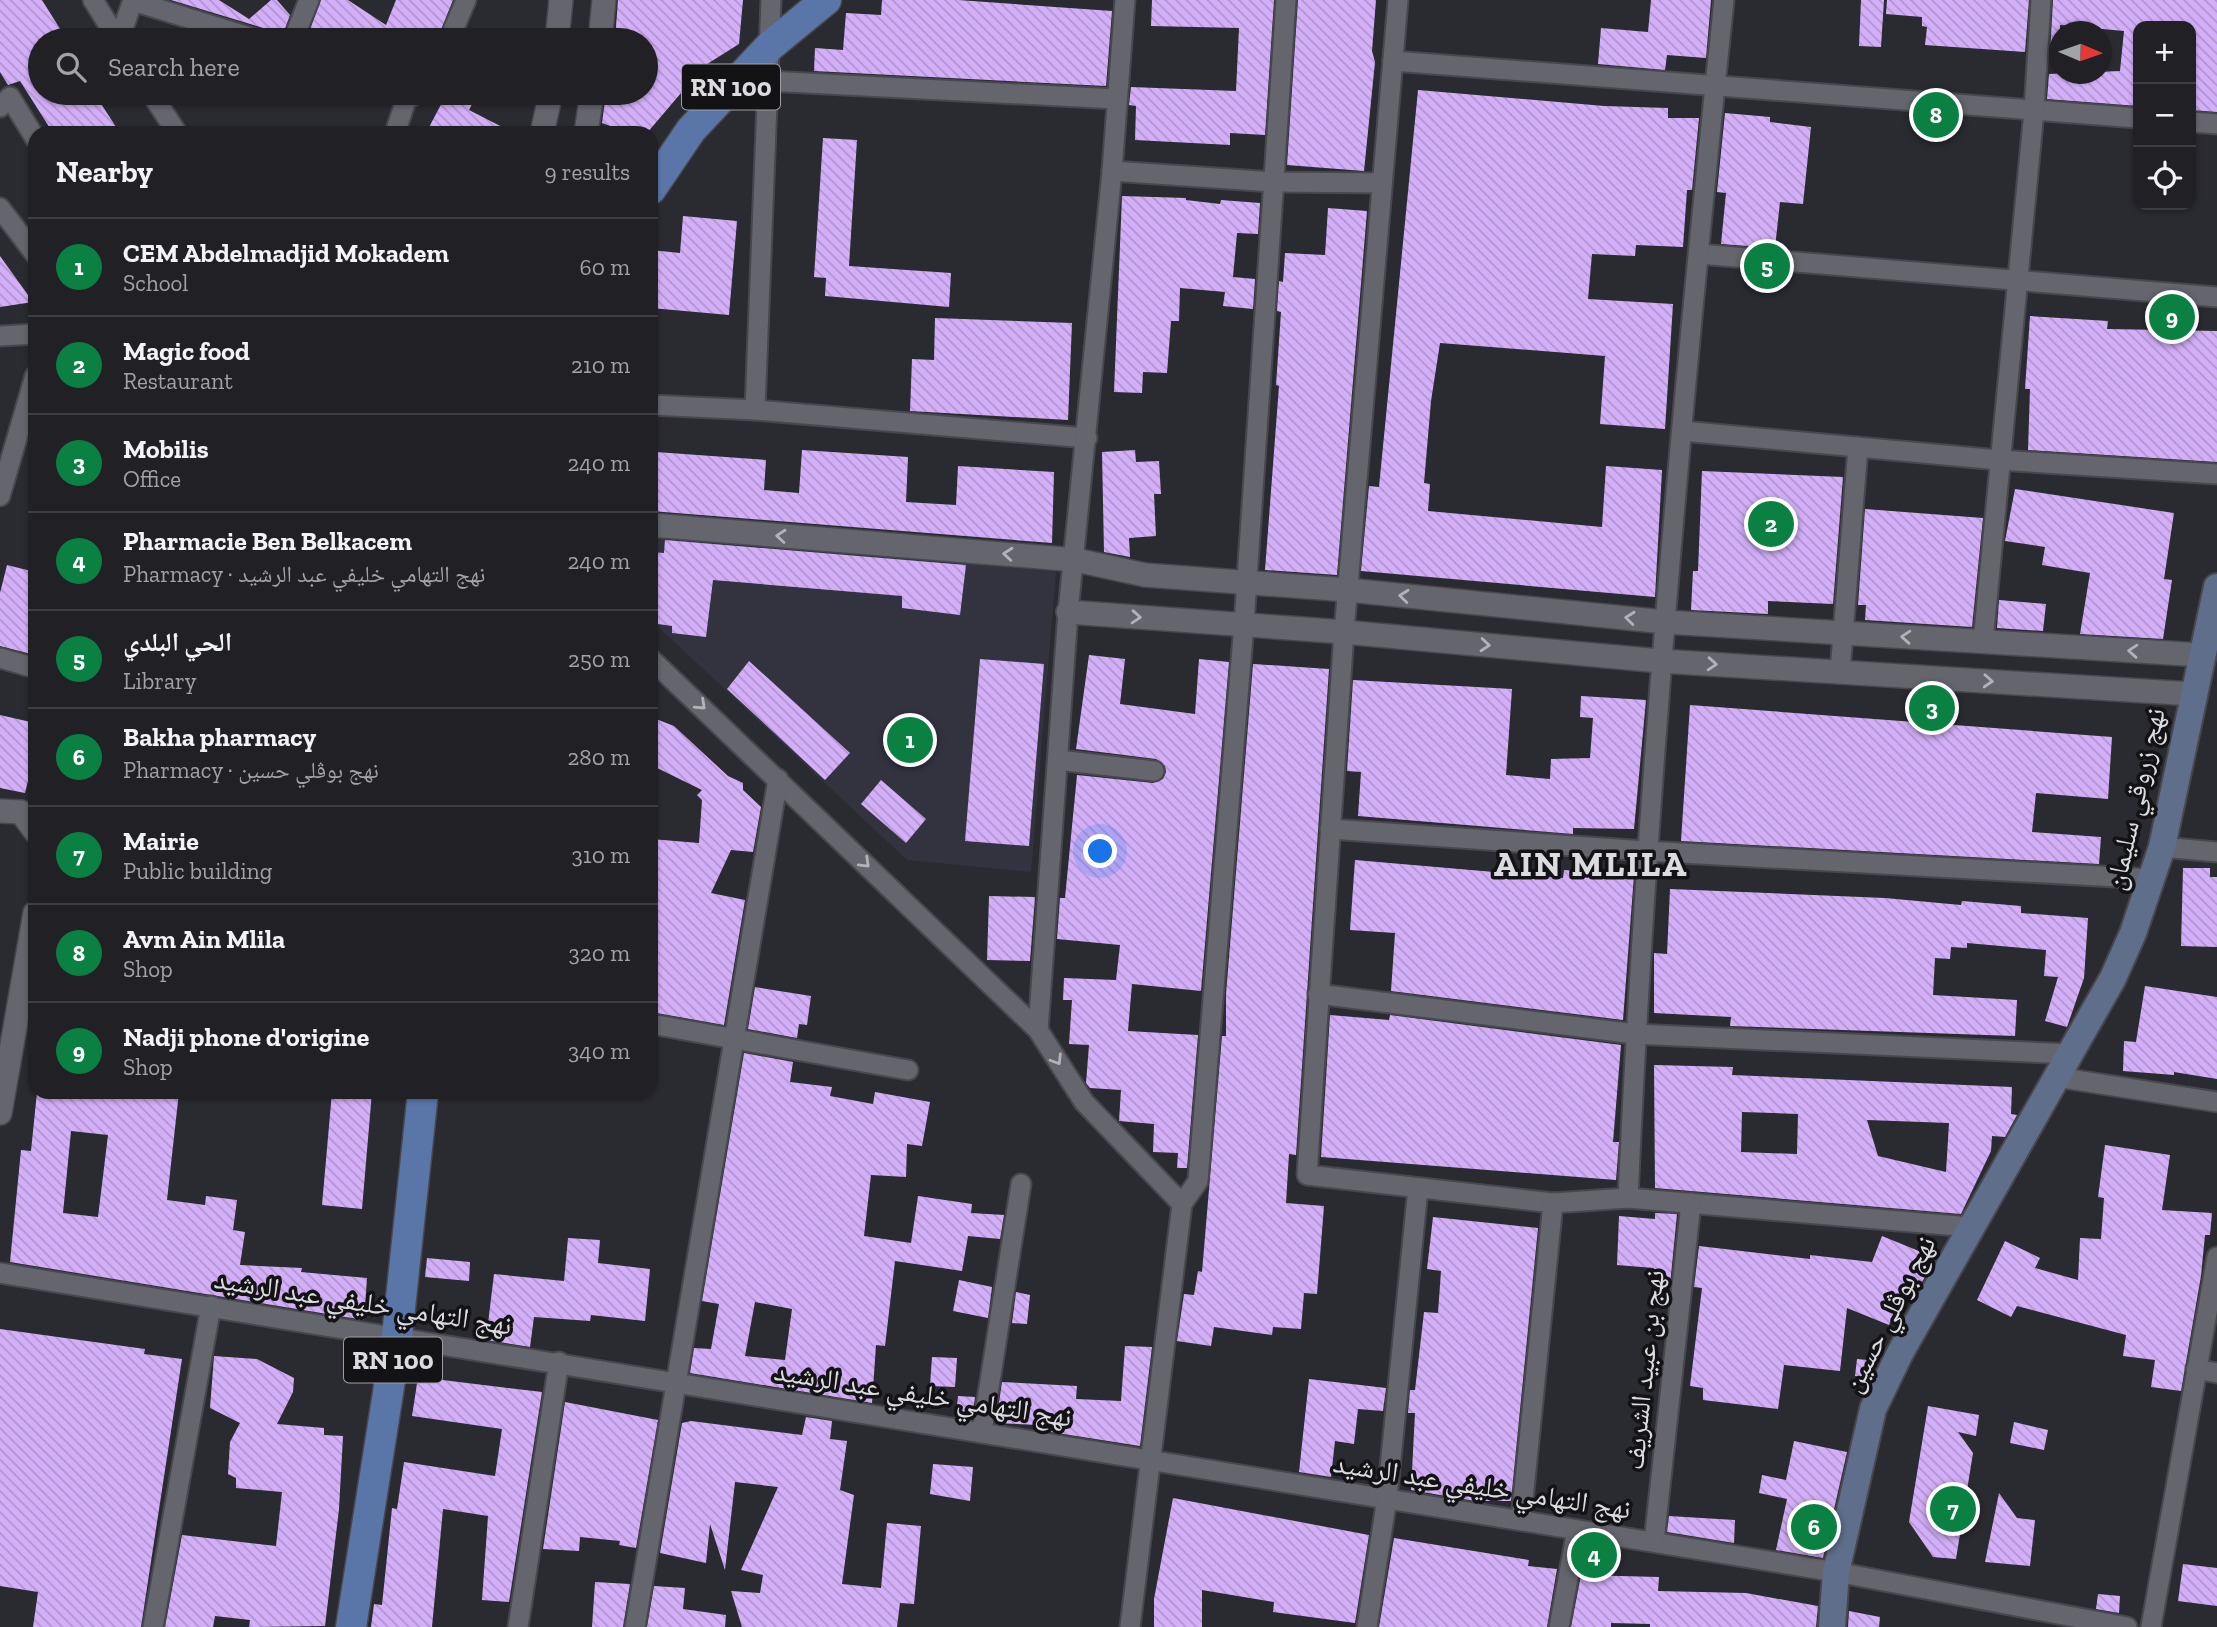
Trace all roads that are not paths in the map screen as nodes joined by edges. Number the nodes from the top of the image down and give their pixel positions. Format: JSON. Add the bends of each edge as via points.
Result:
{"nodes":[{"id":1,"x":93,"y":0,"type":"edge"},
{"id":2,"x":133,"y":0,"type":"edge"},
{"id":3,"x":309,"y":0,"type":"edge"},
{"id":4,"x":466,"y":0,"type":"edge"},
{"id":5,"x":561,"y":0,"type":"edge"},
{"id":6,"x":604,"y":0,"type":"edge"},
{"id":7,"x":771,"y":0,"type":"edge"},
{"id":8,"x":826,"y":0,"type":"edge"},
{"id":9,"x":1125,"y":0,"type":"edge"},
{"id":10,"x":1286,"y":0,"type":"edge"},
{"id":11,"x":1398,"y":0,"type":"edge"},
{"id":12,"x":1724,"y":0,"type":"edge"},
{"id":13,"x":2041,"y":0,"type":"edge"},
{"id":14,"x":111,"y":28,"type":"edge"},
{"id":15,"x":123,"y":28,"type":"edge"},
{"id":16,"x":221,"y":28,"type":"edge"},
{"id":17,"x":298,"y":28,"type":"edge"},
{"id":18,"x":454,"y":28,"type":"edge"},
{"id":19,"x":558,"y":28,"type":"edge"},
{"id":20,"x":601,"y":28,"type":"edge"},
{"id":21,"x":770,"y":46,"type":"junction"},
{"id":22,"x":1393,"y":61,"type":"junction"},
{"id":23,"x":768,"y":81,"type":"junction"},
{"id":24,"x":1715,"y":87,"type":"junction"},
{"id":25,"x":1116,"y":99,"type":"junction"},
{"id":26,"x":159,"y":105,"type":"edge"},
{"id":27,"x":402,"y":105,"type":"edge"},
{"id":28,"x":548,"y":105,"type":"edge"},
{"id":29,"x":590,"y":105,"type":"edge"},
{"id":30,"x":0,"y":107,"type":"edge"},
{"id":31,"x":2034,"y":111,"type":"junction"},
{"id":32,"x":2133,"y":118,"type":"edge"},
{"id":33,"x":2196,"y":122,"type":"edge"},
{"id":34,"x":2217,"y":124,"type":"edge"},
{"id":35,"x":172,"y":126,"type":"edge"},
{"id":36,"x":397,"y":126,"type":"edge"},
{"id":37,"x":544,"y":126,"type":"edge"},
{"id":38,"x":587,"y":126,"type":"edge"},
{"id":39,"x":28,"y":127,"type":"edge"},
{"id":40,"x":1112,"y":171,"type":"junction"},
{"id":41,"x":658,"y":179,"type":"edge"},
{"id":42,"x":1274,"y":182,"type":"junction"},
{"id":43,"x":1382,"y":183,"type":"junction"},
{"id":44,"x":0,"y":208,"type":"edge"},
{"id":45,"x":28,"y":245,"type":"edge"},
{"id":46,"x":1699,"y":254,"type":"junction"},
{"id":47,"x":2015,"y":281,"type":"junction"},
{"id":48,"x":2217,"y":297,"type":"edge"},
{"id":49,"x":28,"y":334,"type":"edge"},
{"id":50,"x":0,"y":336,"type":"edge"},
{"id":51,"x":28,"y":400,"type":"edge"},
{"id":52,"x":658,"y":405,"type":"edge"},
{"id":53,"x":755,"y":410,"type":"junction"},
{"id":54,"x":1682,"y":431,"type":"junction"},
{"id":55,"x":1087,"y":438,"type":"junction"},
{"id":56,"x":1858,"y":447,"type":"junction"},
{"id":57,"x":1999,"y":460,"type":"junction"},
{"id":58,"x":2217,"y":474,"type":"edge"},
{"id":59,"x":0,"y":496,"type":"edge"},
{"id":60,"x":658,"y":526,"type":"edge"},
{"id":61,"x":1076,"y":560,"type":"junction"},
{"id":62,"x":1245,"y":582,"type":"junction"},
{"id":63,"x":2217,"y":587,"type":"edge"},
{"id":64,"x":1348,"y":590,"type":"junction"},
{"id":65,"x":1068,"y":612,"type":"junction"},
{"id":66,"x":1665,"y":622,"type":"junction"},
{"id":67,"x":1244,"y":624,"type":"junction"},
{"id":68,"x":1344,"y":632,"type":"junction"},
{"id":69,"x":1841,"y":633,"type":"junction"},
{"id":70,"x":1983,"y":642,"type":"junction"},
{"id":71,"x":2208,"y":644,"type":"edge"},
{"id":72,"x":0,"y":659,"type":"edge"},
{"id":73,"x":1660,"y":661,"type":"junction"},
{"id":74,"x":28,"y":666,"type":"edge"},
{"id":75,"x":658,"y":666,"type":"edge"},
{"id":76,"x":1840,"y":672,"type":"junction"},
{"id":77,"x":2193,"y":694,"type":"junction"},
{"id":78,"x":1058,"y":760,"type":"junction"},
{"id":79,"x":1154,"y":771,"type":"dead end"},
{"id":80,"x":778,"y":779,"type":"junction"},
{"id":81,"x":0,"y":811,"type":"edge"},
{"id":82,"x":28,"y":822,"type":"edge"},
{"id":83,"x":1330,"y":830,"type":"junction"},
{"id":84,"x":2162,"y":847,"type":"junction"},
{"id":85,"x":1646,"y":851,"type":"junction"},
{"id":86,"x":2217,"y":852,"type":"edge"},
{"id":87,"x":2152,"y":878,"type":"junction"},
{"id":88,"x":28,"y":954,"type":"edge"},
{"id":89,"x":1318,"y":995,"type":"junction"},
{"id":90,"x":658,"y":1025,"type":"edge"},
{"id":91,"x":1038,"y":1030,"type":"junction"},
{"id":92,"x":1635,"y":1034,"type":"junction"},
{"id":93,"x":732,"y":1038,"type":"junction"},
{"id":94,"x":2070,"y":1054,"type":"junction"},
{"id":95,"x":908,"y":1070,"type":"dead end"},
{"id":96,"x":2056,"y":1077,"type":"junction"},
{"id":97,"x":422,"y":1099,"type":"edge"},
{"id":98,"x":2217,"y":1102,"type":"edge"},
{"id":99,"x":0,"y":1113,"type":"edge"},
{"id":100,"x":1021,"y":1184,"type":"dead end"},
{"id":101,"x":1418,"y":1188,"type":"junction"},
{"id":102,"x":1628,"y":1198,"type":"junction"},
{"id":103,"x":1553,"y":1203,"type":"junction"},
{"id":104,"x":1691,"y":1203,"type":"junction"},
{"id":105,"x":1182,"y":1204,"type":"junction"},
{"id":106,"x":1969,"y":1227,"type":"junction"},
{"id":107,"x":2217,"y":1257,"type":"edge"},
{"id":108,"x":0,"y":1273,"type":"edge"},
{"id":109,"x":211,"y":1306,"type":"junction"},
{"id":110,"x":397,"y":1336,"type":"junction"},
{"id":111,"x":559,"y":1362,"type":"junction"},
{"id":112,"x":2196,"y":1369,"type":"junction"},
{"id":113,"x":2217,"y":1373,"type":"edge"},
{"id":114,"x":676,"y":1382,"type":"junction"},
{"id":115,"x":982,"y":1432,"type":"junction"},
{"id":116,"x":1150,"y":1459,"type":"junction"},
{"id":117,"x":1387,"y":1498,"type":"junction"},
{"id":118,"x":1521,"y":1520,"type":"junction"},
{"id":119,"x":1577,"y":1530,"type":"junction"},
{"id":120,"x":1654,"y":1542,"type":"junction"},
{"id":121,"x":1836,"y":1572,"type":"junction"},
{"id":122,"x":153,"y":1627,"type":"edge"},
{"id":123,"x":351,"y":1627,"type":"edge"},
{"id":124,"x":518,"y":1627,"type":"edge"},
{"id":125,"x":635,"y":1627,"type":"edge"},
{"id":126,"x":1129,"y":1627,"type":"edge"},
{"id":127,"x":1367,"y":1627,"type":"edge"},
{"id":128,"x":1559,"y":1627,"type":"edge"},
{"id":129,"x":1832,"y":1627,"type":"edge"},
{"id":130,"x":2127,"y":1627,"type":"edge"},
{"id":131,"x":2151,"y":1627,"type":"edge"}],
"edges":[{"from":1,"to":14,"type":"street"},
{"from":2,"to":15,"type":"street"},
{"from":2,"to":16,"type":"street"},
{"from":3,"to":17,"type":"street"},
{"from":4,"to":18,"type":"street"},
{"from":5,"to":19,"type":"street"},
{"from":6,"to":20,"type":"street"},
{"from":7,"to":21,"type":"street"},
{"from":8,"to":21,"type":"main road","number":"RN 100"},
{"from":9,"to":25,"type":"street"},
{"from":10,"to":42,"type":"street"},
{"from":11,"to":22,"type":"street"},
{"from":12,"to":24,"type":"street"},
{"from":13,"to":31,"type":"street"},
{"from":21,"to":23,"type":"street"},
{"from":21,"to":41,"type":"main road","number":"RN 100","via":[[691,130]]},
{"from":22,"to":24,"type":"street"},
{"from":22,"to":43,"type":"street"},
{"from":23,"to":25,"type":"street"},
{"from":23,"to":53,"type":"street"},
{"from":24,"to":31,"type":"street"},
{"from":24,"to":46,"type":"street"},
{"from":25,"to":40,"type":"street"},
{"from":26,"to":35,"type":"street"},
{"from":27,"to":36,"type":"street"},
{"from":28,"to":37,"type":"street"},
{"from":29,"to":38,"type":"street"},
{"from":30,"to":39,"type":"street","via":[[10,97]]},
{"from":31,"to":32,"type":"street"},
{"from":31,"to":47,"type":"street"},
{"from":33,"to":34,"type":"street"},
{"from":40,"to":42,"type":"street"},
{"from":40,"to":55,"type":"street"},
{"from":42,"to":43,"type":"street"},
{"from":42,"to":62,"type":"street"},
{"from":43,"to":64,"type":"street"},
{"from":44,"to":45,"type":"street"},
{"from":46,"to":47,"type":"street"},
{"from":46,"to":54,"type":"street"},
{"from":47,"to":48,"type":"street"},
{"from":47,"to":57,"type":"street"},
{"from":49,"to":50,"type":"street"},
{"from":51,"to":59,"type":"street"},
{"from":52,"to":53,"type":"street"},
{"from":53,"to":55,"type":"street"},
{"from":54,"to":56,"type":"street"},
{"from":54,"to":66,"type":"street"},
{"from":55,"to":61,"type":"street"},
{"from":56,"to":57,"type":"street"},
{"from":56,"to":69,"type":"street"},
{"from":57,"to":58,"type":"street"},
{"from":57,"to":70,"type":"street"},
{"from":61,"to":60,"type":"street","one_way":true},
{"from":61,"to":62,"type":"street","via":[[1145,575]]},
{"from":61,"to":65,"type":"street"},
{"from":62,"to":64,"type":"street"},
{"from":62,"to":67,"type":"street"},
{"from":63,"to":71,"type":"main road","name":"نهج زروقي سليمان"},
{"from":66,"to":64,"type":"street","one_way":true},
{"from":64,"to":68,"type":"street"},
{"from":65,"to":67,"type":"street","one_way":true},
{"from":65,"to":78,"type":"street"},
{"from":66,"to":69,"type":"street"},
{"from":66,"to":73,"type":"street"},
{"from":67,"to":68,"type":"street"},
{"from":67,"to":105,"type":"street","via":[[1198,1181]]},
{"from":68,"to":73,"type":"street","one_way":true},
{"from":68,"to":83,"type":"street"},
{"from":70,"to":69,"type":"street","one_way":true},
{"from":69,"to":76,"type":"street"},
{"from":71,"to":70,"type":"street","one_way":true},
{"from":71,"to":77,"type":"main road","name":"نهج زروقي سليمان"},
{"from":72,"to":74,"type":"street"},
{"from":73,"to":76,"type":"street","one_way":true},
{"from":73,"to":85,"type":"street"},
{"from":75,"to":80,"type":"street","one_way":true},
{"from":76,"to":77,"type":"street","one_way":true},
{"from":77,"to":84,"type":"main road","name":"نهج زروقي سليمان"},
{"from":78,"to":79,"type":"street"},
{"from":78,"to":91,"type":"street"},
{"from":80,"to":91,"type":"street","one_way":true},
{"from":80,"to":93,"type":"street"},
{"from":81,"to":82,"type":"street","via":[[21,812]]},
{"from":83,"to":85,"type":"street"},
{"from":83,"to":89,"type":"street"},
{"from":84,"to":86,"type":"street"},
{"from":84,"to":87,"type":"main road","name":"نهج زروقي سليمان"},
{"from":85,"to":87,"type":"street"},
{"from":85,"to":92,"type":"street"},
{"from":87,"to":94,"type":"main road","name":"نهج زروقي سليمان","via":[[2113,978]]},
{"from":88,"to":99,"type":"street"},
{"from":89,"to":92,"type":"street"},
{"from":89,"to":101,"type":"street","via":[[1307,1175]]},
{"from":90,"to":93,"type":"street"},
{"from":91,"to":105,"type":"street","one_way":true,"via":[[1084,1102]]},
{"from":92,"to":94,"type":"street"},
{"from":92,"to":102,"type":"street"},
{"from":93,"to":95,"type":"street"},
{"from":93,"to":114,"type":"street"},
{"from":94,"to":96,"type":"main road","name":"نهج بوڨلي حسين"},
{"from":96,"to":98,"type":"street"},
{"from":96,"to":106,"type":"main road","name":"نهج بوڨلي حسين"},
{"from":97,"to":110,"type":"main road","number":"RN 100"},
{"from":100,"to":115,"type":"street"},
{"from":101,"to":103,"type":"street"},
{"from":101,"to":117,"type":"street"},
{"from":102,"to":103,"type":"street"},
{"from":102,"to":104,"type":"street"},
{"from":103,"to":118,"type":"street"},
{"from":104,"to":106,"type":"street"},
{"from":104,"to":120,"type":"street","name":"نهج بن عبيد الشريف"},
{"from":105,"to":116,"type":"street"},
{"from":106,"to":121,"type":"main road","name":"نهج بوڨلي حسين","via":[[1873,1409]]},
{"from":107,"to":112,"type":"street"},
{"from":108,"to":109,"type":"street","name":"نهج التهامي خليفي عبد الرشيد"},
{"from":109,"to":110,"type":"street","name":"نهج التهامي خليفي عبد الرشيد"},
{"from":109,"to":122,"type":"street"},
{"from":110,"to":111,"type":"street","name":"نهج التهامي خليفي عبد الرشيد"},
{"from":110,"to":123,"type":"main road","number":"RN 100"},
{"from":111,"to":114,"type":"street","name":"نهج التهامي خليفي عبد الرشيد"},
{"from":111,"to":124,"type":"street"},
{"from":112,"to":113,"type":"street"},
{"from":112,"to":131,"type":"street"},
{"from":114,"to":115,"type":"street","name":"نهج التهامي خليفي عبد الرشيد"},
{"from":114,"to":125,"type":"street"},
{"from":115,"to":116,"type":"street","name":"نهج التهامي خليفي عبد الرشيد"},
{"from":116,"to":117,"type":"street","name":"نهج التهامي خليفي عبد الرشيد"},
{"from":116,"to":126,"type":"street"},
{"from":117,"to":118,"type":"street","name":"نهج التهامي خليفي عبد الرشيد"},
{"from":117,"to":127,"type":"street"},
{"from":118,"to":119,"type":"street","name":"نهج التهامي خليفي عبد الرشيد"},
{"from":119,"to":120,"type":"street","name":"نهج التهامي خليفي عبد الرشيد"},
{"from":119,"to":128,"type":"street"},
{"from":120,"to":121,"type":"street","name":"نهج التهامي خليفي عبد الرشيد"},
{"from":121,"to":129,"type":"main road","name":"نهج بوڨلي حسين"},
{"from":121,"to":130,"type":"street","name":"نهج التهامي خليفي عبد الرشيد"}]}
